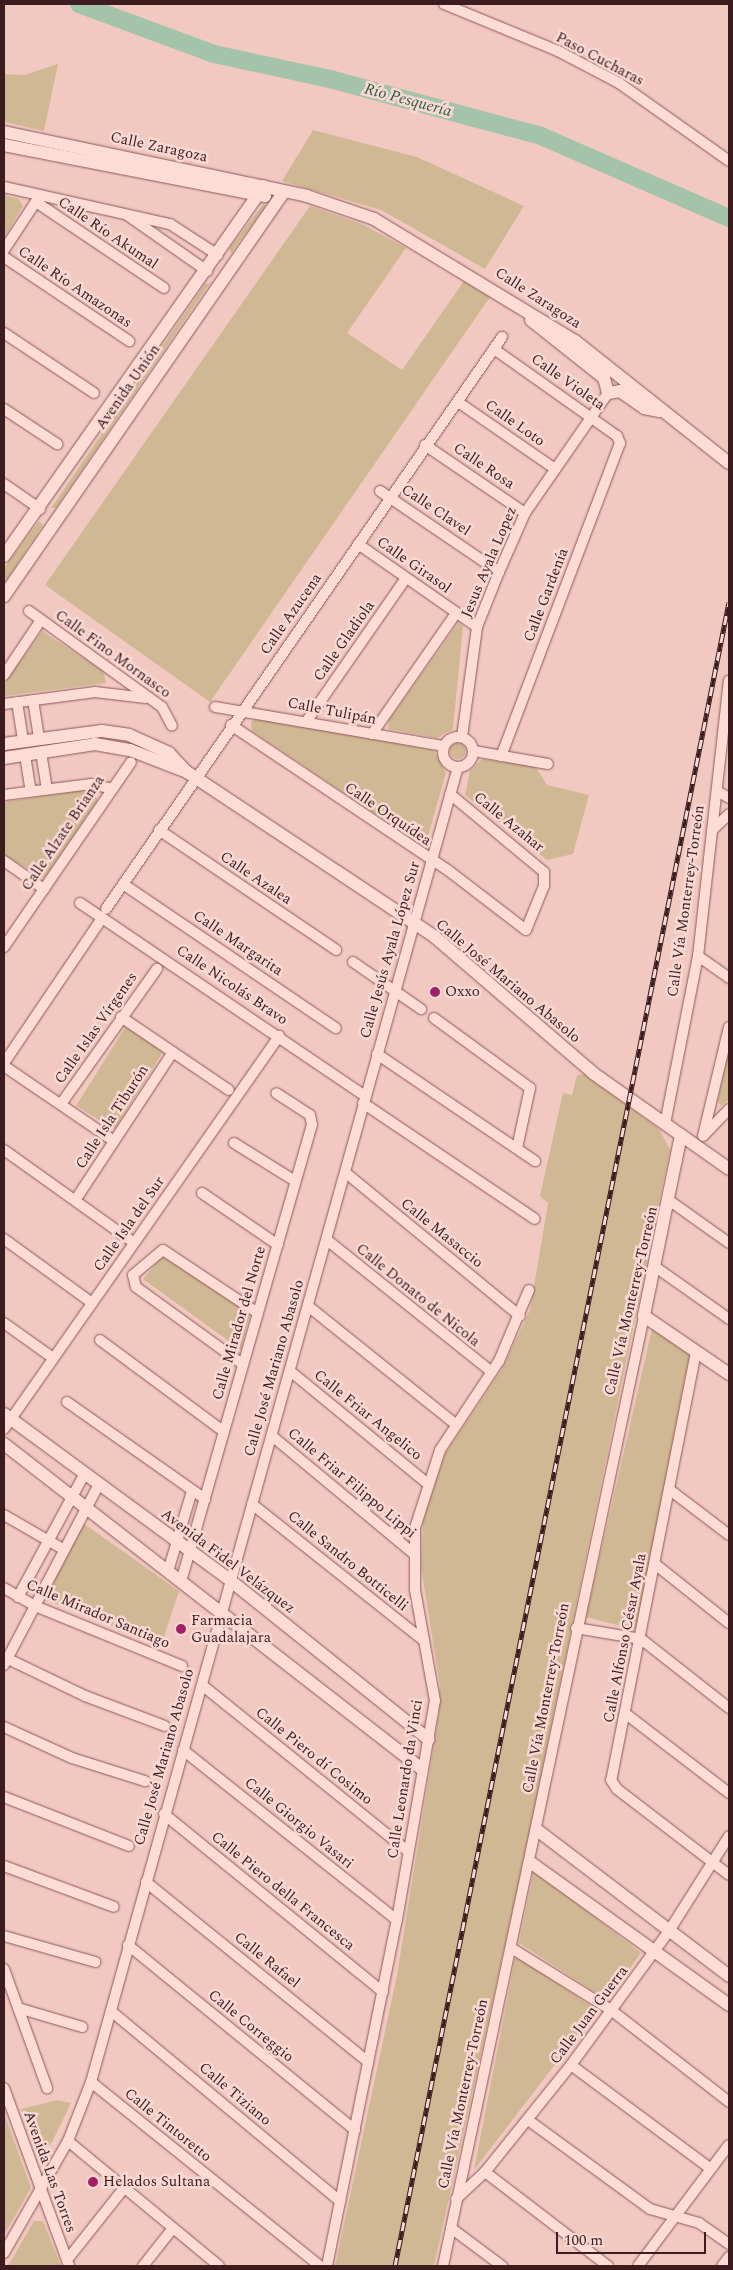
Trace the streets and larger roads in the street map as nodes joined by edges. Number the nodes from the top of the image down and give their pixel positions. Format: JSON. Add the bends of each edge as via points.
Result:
{"nodes":[{"id":1,"x":444,"y":4,"type":"edge"},
{"id":2,"x":4,"y":132,"type":"edge"},
{"id":3,"x":4,"y":145,"type":"edge"},
{"id":4,"x":729,"y":161,"type":"edge"},
{"id":5,"x":4,"y":187,"type":"edge"},
{"id":6,"x":261,"y":191,"type":"junction"},
{"id":7,"x":234,"y":192,"type":"junction"},
{"id":8,"x":282,"y":194,"type":"junction"},
{"id":9,"x":38,"y":198,"type":"junction"},
{"id":10,"x":122,"y":212,"type":"junction"},
{"id":11,"x":245,"y":216,"type":"junction"},
{"id":12,"x":4,"y":250,"type":"edge"},
{"id":13,"x":218,"y":255,"type":"junction"},
{"id":14,"x":4,"y":257,"type":"edge"},
{"id":15,"x":233,"y":265,"type":"junction"},
{"id":16,"x":207,"y":271,"type":"junction"},
{"id":17,"x":222,"y":281,"type":"junction"},
{"id":18,"x":164,"y":288,"type":"dead end"},
{"id":19,"x":512,"y":300,"type":"junction"},
{"id":20,"x":4,"y":333,"type":"edge"},
{"id":21,"x":502,"y":337,"type":"dead end"},
{"id":22,"x":129,"y":341,"type":"dead end"},
{"id":23,"x":494,"y":349,"type":"junction"},
{"id":24,"x":620,"y":376,"type":"junction"},
{"id":25,"x":94,"y":393,"type":"dead end"},
{"id":26,"x":608,"y":393,"type":"junction"},
{"id":27,"x":458,"y":402,"type":"junction"},
{"id":28,"x":4,"y":408,"type":"edge"},
{"id":29,"x":662,"y":410,"type":"junction"},
{"id":30,"x":591,"y":417,"type":"junction"},
{"id":31,"x":620,"y":443,"type":"joint"},
{"id":32,"x":58,"y":444,"type":"dead end"},
{"id":33,"x":425,"y":445,"type":"junction"},
{"id":34,"x":729,"y":463,"type":"edge"},
{"id":35,"x":555,"y":469,"type":"junction"},
{"id":36,"x":4,"y":484,"type":"edge"},
{"id":37,"x":380,"y":491,"type":"dead end"},
{"id":38,"x":390,"y":497,"type":"junction"},
{"id":39,"x":40,"y":509,"type":"junction"},
{"id":40,"x":526,"y":513,"type":"junction"},
{"id":41,"x":56,"y":520,"type":"junction"},
{"id":42,"x":358,"y":544,"type":"junction"},
{"id":43,"x":4,"y":556,"type":"edge"},
{"id":44,"x":499,"y":572,"type":"junction"},
{"id":45,"x":406,"y":578,"type":"junction"},
{"id":46,"x":4,"y":596,"type":"edge"},
{"id":47,"x":28,"y":611,"type":"dead end"},
{"id":48,"x":456,"y":613,"type":"junction"},
{"id":49,"x":41,"y":620,"type":"junction"},
{"id":50,"x":476,"y":627,"type":"junction"},
{"id":51,"x":4,"y":675,"type":"edge"},
{"id":52,"x":729,"y":681,"type":"edge"},
{"id":53,"x":151,"y":699,"type":"junction"},
{"id":54,"x":33,"y":700,"type":"junction"},
{"id":55,"x":17,"y":702,"type":"junction"},
{"id":56,"x":4,"y":704,"type":"edge"},
{"id":57,"x":215,"y":707,"type":"dead end"},
{"id":58,"x":242,"y":710,"type":"junction"},
{"id":59,"x":306,"y":722,"type":"junction"},
{"id":60,"x":231,"y":725,"type":"junction"},
{"id":61,"x":172,"y":726,"type":"dead end"},
{"id":62,"x":372,"y":734,"type":"junction"},
{"id":63,"x":462,"y":737,"type":"junction"},
{"id":64,"x":39,"y":738,"type":"junction"},
{"id":65,"x":23,"y":741,"type":"junction"},
{"id":66,"x":4,"y":744,"type":"edge"},
{"id":67,"x":444,"y":746,"type":"junction"},
{"id":68,"x":474,"y":751,"type":"junction"},
{"id":69,"x":41,"y":752,"type":"junction"},
{"id":70,"x":25,"y":755,"type":"junction"},
{"id":71,"x":500,"y":756,"type":"junction"},
{"id":72,"x":4,"y":758,"type":"edge"},
{"id":73,"x":131,"y":762,"type":"dead end"},
{"id":74,"x":548,"y":764,"type":"dead end"},
{"id":75,"x":458,"y":767,"type":"junction"},
{"id":76,"x":191,"y":775,"type":"junction"},
{"id":77,"x":48,"y":789,"type":"junction"},
{"id":78,"x":112,"y":790,"type":"junction"},
{"id":79,"x":31,"y":791,"type":"junction"},
{"id":80,"x":716,"y":791,"type":"junction"},
{"id":81,"x":450,"y":794,"type":"junction"},
{"id":82,"x":4,"y":795,"type":"edge"},
{"id":83,"x":729,"y":798,"type":"edge"},
{"id":84,"x":729,"y":814,"type":"edge"},
{"id":85,"x":159,"y":830,"type":"junction"},
{"id":86,"x":712,"y":830,"type":"junction"},
{"id":87,"x":4,"y":861,"type":"edge"},
{"id":88,"x":430,"y":862,"type":"junction"},
{"id":89,"x":123,"y":884,"type":"junction"},
{"id":90,"x":44,"y":889,"type":"junction"},
{"id":91,"x":80,"y":903,"type":"dead end"},
{"id":92,"x":104,"y":914,"type":"junction"},
{"id":93,"x":412,"y":924,"type":"junction"},
{"id":94,"x":524,"y":931,"type":"joint"},
{"id":95,"x":5,"y":942,"type":"edge"},
{"id":96,"x":336,"y":950,"type":"dead end"},
{"id":97,"x":698,"y":956,"type":"junction"},
{"id":98,"x":353,"y":962,"type":"dead end"},
{"id":99,"x":157,"y":969,"type":"dead end"},
{"id":100,"x":729,"y":978,"type":"edge"},
{"id":101,"x":395,"y":990,"type":"junction"},
{"id":102,"x":421,"y":1009,"type":"dead end"},
{"id":103,"x":121,"y":1018,"type":"junction"},
{"id":104,"x":434,"y":1018,"type":"dead end"},
{"id":105,"x":729,"y":1026,"type":"edge"},
{"id":106,"x":336,"y":1028,"type":"dead end"},
{"id":107,"x":278,"y":1036,"type":"junction"},
{"id":108,"x":173,"y":1052,"type":"junction"},
{"id":109,"x":376,"y":1054,"type":"junction"},
{"id":110,"x":4,"y":1065,"type":"edge"},
{"id":111,"x":229,"y":1090,"type":"dead end"},
{"id":112,"x":276,"y":1093,"type":"dead end"},
{"id":113,"x":364,"y":1099,"type":"junction"},
{"id":114,"x":61,"y":1104,"type":"junction"},
{"id":115,"x":729,"y":1109,"type":"edge"},
{"id":116,"x":665,"y":1124,"type":"junction"},
{"id":117,"x":681,"y":1135,"type":"junction"},
{"id":118,"x":114,"y":1141,"type":"junction"},
{"id":119,"x":700,"y":1141,"type":"junction"},
{"id":120,"x":234,"y":1143,"type":"dead end"},
{"id":121,"x":517,"y":1148,"type":"junction"},
{"id":122,"x":4,"y":1150,"type":"edge"},
{"id":123,"x":535,"y":1161,"type":"dead end"},
{"id":124,"x":729,"y":1170,"type":"edge"},
{"id":125,"x":346,"y":1173,"type":"junction"},
{"id":126,"x":295,"y":1181,"type":"junction"},
{"id":127,"x":202,"y":1193,"type":"dead end"},
{"id":128,"x":76,"y":1199,"type":"junction"},
{"id":129,"x":670,"y":1201,"type":"junction"},
{"id":130,"x":535,"y":1219,"type":"dead end"},
{"id":131,"x":4,"y":1239,"type":"edge"},
{"id":132,"x":327,"y":1240,"type":"junction"},
{"id":133,"x":133,"y":1242,"type":"junction"},
{"id":134,"x":729,"y":1243,"type":"edge"},
{"id":135,"x":278,"y":1245,"type":"junction"},
{"id":136,"x":654,"y":1266,"type":"junction"},
{"id":137,"x":529,"y":1290,"type":"dead end"},
{"id":138,"x":92,"y":1303,"type":"junction"},
{"id":139,"x":308,"y":1306,"type":"junction"},
{"id":140,"x":258,"y":1313,"type":"junction"},
{"id":141,"x":520,"y":1316,"type":"junction"},
{"id":142,"x":644,"y":1316,"type":"junction"},
{"id":143,"x":729,"y":1318,"type":"edge"},
{"id":144,"x":4,"y":1323,"type":"edge"},
{"id":145,"x":100,"y":1340,"type":"dead end"},
{"id":146,"x":696,"y":1352,"type":"junction"},
{"id":147,"x":53,"y":1358,"type":"junction"},
{"id":148,"x":242,"y":1363,"type":"junction"},
{"id":149,"x":290,"y":1371,"type":"junction"},
{"id":150,"x":492,"y":1372,"type":"junction"},
{"id":151,"x":729,"y":1374,"type":"edge"},
{"id":152,"x":67,"y":1402,"type":"dead end"},
{"id":153,"x":6,"y":1420,"type":"edge"},
{"id":154,"x":454,"y":1423,"type":"junction"},
{"id":155,"x":223,"y":1431,"type":"junction"},
{"id":156,"x":272,"y":1436,"type":"junction"},
{"id":157,"x":4,"y":1444,"type":"edge"},
{"id":158,"x":85,"y":1473,"type":"junction"},
{"id":159,"x":427,"y":1483,"type":"junction"},
{"id":160,"x":99,"y":1484,"type":"junction"},
{"id":161,"x":670,"y":1490,"type":"junction"},
{"id":162,"x":192,"y":1491,"type":"junction"},
{"id":163,"x":70,"y":1496,"type":"junction"},
{"id":164,"x":205,"y":1499,"type":"junction"},
{"id":165,"x":252,"y":1504,"type":"junction"},
{"id":166,"x":84,"y":1505,"type":"junction"},
{"id":167,"x":4,"y":1515,"type":"edge"},
{"id":168,"x":729,"y":1535,"type":"edge"},
{"id":169,"x":47,"y":1541,"type":"junction"},
{"id":170,"x":177,"y":1542,"type":"junction"},
{"id":171,"x":63,"y":1549,"type":"junction"},
{"id":172,"x":191,"y":1552,"type":"junction"},
{"id":173,"x":412,"y":1553,"type":"junction"},
{"id":174,"x":655,"y":1564,"type":"junction"},
{"id":175,"x":169,"y":1568,"type":"junction"},
{"id":176,"x":182,"y":1578,"type":"junction"},
{"id":177,"x":231,"y":1581,"type":"junction"},
{"id":178,"x":4,"y":1588,"type":"edge"},
{"id":179,"x":18,"y":1597,"type":"junction"},
{"id":180,"x":34,"y":1606,"type":"junction"},
{"id":181,"x":223,"y":1610,"type":"junction"},
{"id":182,"x":729,"y":1622,"type":"edge"},
{"id":183,"x":576,"y":1628,"type":"junction"},
{"id":184,"x":641,"y":1638,"type":"junction"},
{"id":185,"x":424,"y":1641,"type":"junction"},
{"id":186,"x":5,"y":1661,"type":"edge"},
{"id":187,"x":182,"y":1666,"type":"dead end"},
{"id":188,"x":202,"y":1685,"type":"junction"},
{"id":189,"x":729,"y":1708,"type":"edge"},
{"id":190,"x":626,"y":1714,"type":"junction"},
{"id":191,"x":165,"y":1726,"type":"dead end"},
{"id":192,"x":4,"y":1727,"type":"edge"},
{"id":193,"x":428,"y":1739,"type":"junction"},
{"id":194,"x":183,"y":1750,"type":"junction"},
{"id":195,"x":422,"y":1769,"type":"junction"},
{"id":196,"x":145,"y":1781,"type":"dead end"},
{"id":197,"x":729,"y":1793,"type":"edge"},
{"id":198,"x":4,"y":1797,"type":"edge"},
{"id":199,"x":164,"y":1814,"type":"junction"},
{"id":200,"x":537,"y":1830,"type":"junction"},
{"id":201,"x":729,"y":1836,"type":"edge"},
{"id":202,"x":129,"y":1846,"type":"dead end"},
{"id":203,"x":408,"y":1851,"type":"junction"},
{"id":204,"x":530,"y":1862,"type":"junction"},
{"id":205,"x":713,"y":1863,"type":"junction"},
{"id":206,"x":4,"y":1866,"type":"edge"},
{"id":207,"x":729,"y":1875,"type":"edge"},
{"id":208,"x":146,"y":1882,"type":"junction"},
{"id":209,"x":114,"y":1907,"type":"dead end"},
{"id":210,"x":397,"y":1920,"type":"junction"},
{"id":211,"x":669,"y":1931,"type":"junction"},
{"id":212,"x":4,"y":1936,"type":"edge"},
{"id":213,"x":128,"y":1945,"type":"junction"},
{"id":214,"x":511,"y":1948,"type":"junction"},
{"id":215,"x":655,"y":1951,"type":"junction"},
{"id":216,"x":95,"y":1962,"type":"dead end"},
{"id":217,"x":4,"y":1969,"type":"edge"},
{"id":218,"x":729,"y":1976,"type":"edge"},
{"id":219,"x":383,"y":1992,"type":"junction"},
{"id":220,"x":729,"y":2006,"type":"edge"},
{"id":221,"x":18,"y":2008,"type":"junction"},
{"id":222,"x":611,"y":2010,"type":"junction"},
{"id":223,"x":111,"y":2011,"type":"junction"},
{"id":224,"x":82,"y":2027,"type":"dead end"},
{"id":225,"x":368,"y":2062,"type":"junction"},
{"id":226,"x":571,"y":2065,"type":"junction"},
{"id":227,"x":91,"y":2082,"type":"junction"},
{"id":228,"x":4,"y":2088,"type":"edge"},
{"id":229,"x":47,"y":2088,"type":"dead end"},
{"id":230,"x":729,"y":2102,"type":"edge"},
{"id":231,"x":528,"y":2120,"type":"junction"},
{"id":232,"x":355,"y":2130,"type":"junction"},
{"id":233,"x":68,"y":2141,"type":"junction"},
{"id":234,"x":729,"y":2145,"type":"edge"},
{"id":235,"x":711,"y":2169,"type":"junction"},
{"id":236,"x":485,"y":2172,"type":"junction"},
{"id":237,"x":124,"y":2188,"type":"junction"},
{"id":238,"x":40,"y":2192,"type":"junction"},
{"id":239,"x":456,"y":2199,"type":"junction"},
{"id":240,"x":340,"y":2201,"type":"junction"},
{"id":241,"x":674,"y":2218,"type":"junction"},
{"id":242,"x":173,"y":2228,"type":"junction"},
{"id":243,"x":451,"y":2228,"type":"junction"},
{"id":244,"x":729,"y":2244,"type":"edge"},
{"id":245,"x":4,"y":2253,"type":"edge"},
{"id":246,"x":729,"y":2257,"type":"edge"},
{"id":247,"x":68,"y":2263,"type":"edge"},
{"id":248,"x":142,"y":2266,"type":"edge"},
{"id":249,"x":219,"y":2266,"type":"edge"},
{"id":250,"x":320,"y":2266,"type":"edge"},
{"id":251,"x":327,"y":2266,"type":"edge"},
{"id":252,"x":443,"y":2266,"type":"edge"},
{"id":253,"x":502,"y":2266,"type":"edge"},
{"id":254,"x":608,"y":2266,"type":"edge"},
{"id":255,"x":638,"y":2266,"type":"edge"},
{"id":256,"x":722,"y":2266,"type":"edge"}],
"edges":[{"from":1,"to":4,"type":"street","name":"Paso Cucharas","via":[[558,51],[619,83]]},
{"from":2,"to":6,"type":"street","name":"Calle Zaragoza"},
{"from":3,"to":7,"type":"street","name":"Calle Zaragoza"},
{"from":5,"to":9,"type":"street"},
{"from":6,"to":7,"type":"street","name":"Calle Zaragoza"},
{"from":6,"to":8,"type":"street","name":"Calle Zaragoza"},
{"from":6,"to":11,"type":"street","name":"Avenida Unión"},
{"from":7,"to":11,"type":"street","via":[[243,202]]},
{"from":8,"to":15,"type":"street","name":"Avenida Unión"},
{"from":8,"to":19,"type":"street","name":"Calle Zaragoza","via":[[308,196],[374,219]]},
{"from":9,"to":10,"type":"street"},
{"from":9,"to":12,"type":"street"},
{"from":9,"to":18,"type":"street","name":"Calle Río Akumal"},
{"from":10,"to":13,"type":"street","via":[[170,224]]},
{"from":10,"to":16,"type":"street"},
{"from":11,"to":13,"type":"street","name":"Avenida Unión"},
{"from":13,"to":15,"type":"street"},
{"from":13,"to":16,"type":"street","name":"Avenida Unión"},
{"from":14,"to":22,"type":"street","name":"Calle Río Amazonas"},
{"from":15,"to":17,"type":"street","name":"Avenida Unión"},
{"from":16,"to":17,"type":"street"},
{"from":16,"to":39,"type":"street","name":"Avenida Unión"},
{"from":17,"to":41,"type":"street","name":"Avenida Unión"},
{"from":19,"to":24,"type":"street","name":"Calle Zaragoza"},
{"from":19,"to":26,"type":"street","via":[[525,316],[604,378]]},
{"from":20,"to":25,"type":"street"},
{"from":21,"to":23,"type":"street","name":"Calle Azucena"},
{"from":23,"to":27,"type":"street","name":"Calle Azucena"},
{"from":23,"to":30,"type":"street","name":"Calle Violeta"},
{"from":24,"to":26,"type":"street"},
{"from":24,"to":29,"type":"street","name":"Calle Zaragoza"},
{"from":26,"to":29,"type":"street","via":[[620,392],[644,408]]},
{"from":26,"to":30,"type":"street","name":"Jesus Ayala Lopez"},
{"from":27,"to":33,"type":"street","name":"Calle Azucena"},
{"from":27,"to":35,"type":"street","name":"Calle Loto"},
{"from":28,"to":32,"type":"street"},
{"from":29,"to":34,"type":"street","name":"Calle Zaragoza"},
{"from":30,"to":31,"type":"street","name":"Calle Violeta"},
{"from":30,"to":35,"type":"street","name":"Jesus Ayala Lopez"},
{"from":31,"to":71,"type":"street","name":"Calle Gardenía"},
{"from":33,"to":38,"type":"street","name":"Calle Azucena"},
{"from":33,"to":40,"type":"street","name":"Calle Rosa"},
{"from":35,"to":40,"type":"street","name":"Jesus Ayala Lopez"},
{"from":36,"to":39,"type":"street"},
{"from":37,"to":38,"type":"street","name":"Calle Clavel"},
{"from":38,"to":42,"type":"street","name":"Calle Azucena"},
{"from":38,"to":44,"type":"street","name":"Calle Clavel"},
{"from":39,"to":41,"type":"street"},
{"from":39,"to":43,"type":"street","name":"Avenida Unión"},
{"from":40,"to":44,"type":"street","name":"Jesus Ayala Lopez"},
{"from":41,"to":46,"type":"street","name":"Avenida Unión"},
{"from":42,"to":45,"type":"street","name":"Calle Girasol"},
{"from":42,"to":58,"type":"street","name":"Calle Azucena"},
{"from":44,"to":50,"type":"street","name":"Jesus Ayala Lopez"},
{"from":45,"to":48,"type":"street","name":"Calle Girasol"},
{"from":45,"to":59,"type":"street","name":"Calle Gladiola"},
{"from":47,"to":49,"type":"street","name":"Calle Fino Mornasco"},
{"from":48,"to":50,"type":"street","name":"Calle Girasol"},
{"from":48,"to":62,"type":"street"},
{"from":49,"to":51,"type":"street"},
{"from":49,"to":53,"type":"street","name":"Calle Fino Mornasco"},
{"from":50,"to":63,"type":"street","name":"Jesus Ayala Lopez"},
{"from":52,"to":80,"type":"street","name":"Calle Vía Monterrey-Torreón"},
{"from":53,"to":54,"type":"street","via":[[95,692]]},
{"from":53,"to":61,"type":"street","name":"Calle Fino Mornasco","via":[[166,712]]},
{"from":54,"to":55,"type":"street"},
{"from":54,"to":64,"type":"street"},
{"from":55,"to":56,"type":"street"},
{"from":55,"to":65,"type":"street"},
{"from":57,"to":58,"type":"street","name":"Calle Tulipán"},
{"from":58,"to":59,"type":"street","name":"Calle Tulipán"},
{"from":58,"to":60,"type":"street","name":"Calle Azucena"},
{"from":59,"to":62,"type":"street","name":"Calle Tulipán"},
{"from":60,"to":76,"type":"street","name":"Calle Azucena"},
{"from":60,"to":88,"type":"street","name":"Calle Orquídea"},
{"from":62,"to":67,"type":"street","name":"Calle Tulipán"},
{"from":63,"to":67,"type":"street","via":[[449,739]]},
{"from":63,"to":68,"type":"street"},
{"from":64,"to":65,"type":"street","name":"Calle José Mariano Abasolo"},
{"from":64,"to":69,"type":"street"},
{"from":64,"to":76,"type":"street","name":"Calle José Mariano Abasolo","via":[[88,732],[129,735],[178,758]]},
{"from":65,"to":66,"type":"street","name":"Calle José Mariano Abasolo"},
{"from":65,"to":70,"type":"street"},
{"from":67,"to":75,"type":"street","via":[[445,760]]},
{"from":68,"to":71,"type":"street"},
{"from":68,"to":75,"type":"street","via":[[468,764]]},
{"from":69,"to":70,"type":"street","name":"Calle José Mariano Abasolo"},
{"from":69,"to":76,"type":"street","name":"Calle José Mariano Abasolo","via":[[95,744],[119,747]]},
{"from":69,"to":77,"type":"street"},
{"from":70,"to":72,"type":"street","name":"Calle José Mariano Abasolo"},
{"from":70,"to":79,"type":"street"},
{"from":71,"to":74,"type":"street"},
{"from":73,"to":78,"type":"street","name":"Calle Alzate Brianza"},
{"from":75,"to":81,"type":"street","name":"Calle Jesús Ayala López Sur"},
{"from":76,"to":85,"type":"street","name":"Calle Azucena"},
{"from":76,"to":93,"type":"street","name":"Calle José Mariano Abasolo"},
{"from":77,"to":78,"type":"street","via":[[91,784]]},
{"from":77,"to":79,"type":"street"},
{"from":78,"to":90,"type":"street","name":"Calle Alzate Brianza"},
{"from":79,"to":82,"type":"street"},
{"from":80,"to":83,"type":"street"},
{"from":80,"to":86,"type":"street","name":"Calle Vía Monterrey-Torreón"},
{"from":81,"to":88,"type":"street","name":"Calle Jesús Ayala López Sur"},
{"from":81,"to":94,"type":"street","name":"Calle Azahar","via":[[544,872],[544,886]]},
{"from":84,"to":86,"type":"street"},
{"from":85,"to":89,"type":"street","name":"Calle Azucena"},
{"from":85,"to":96,"type":"street","name":"Calle Azalea"},
{"from":86,"to":97,"type":"street","name":"Calle Vía Monterrey-Torreón"},
{"from":87,"to":90,"type":"street"},
{"from":88,"to":93,"type":"street","name":"Calle Jesús Ayala López Sur"},
{"from":88,"to":94,"type":"street","name":"Calle Orquídea","via":[[449,871]]},
{"from":89,"to":92,"type":"street","name":"Calle Azucena"},
{"from":89,"to":106,"type":"street","name":"Calle Margarita"},
{"from":90,"to":95,"type":"street","name":"Calle Alzate Brianza"},
{"from":91,"to":92,"type":"street","name":"Calle Nicolás Bravo"},
{"from":92,"to":107,"type":"street","name":"Calle Nicolás Bravo"},
{"from":92,"to":110,"type":"street","name":"Calle Azucena"},
{"from":93,"to":101,"type":"street","name":"Calle Jesús Ayala López Sur"},
{"from":93,"to":116,"type":"street","name":"Calle José Mariano Abasolo","via":[[435,937],[593,1073]]},
{"from":97,"to":100,"type":"street"},
{"from":97,"to":116,"type":"street","name":"Calle Vía Monterrey-Torreón"},
{"from":98,"to":101,"type":"street"},
{"from":99,"to":103,"type":"street","name":"Calle Islas Vírgenes"},
{"from":101,"to":102,"type":"street"},
{"from":101,"to":109,"type":"street","name":"Calle Jesús Ayala López Sur"},
{"from":103,"to":108,"type":"street"},
{"from":103,"to":114,"type":"street","name":"Calle Islas Vírgenes"},
{"from":104,"to":121,"type":"street","via":[[530,1088]]},
{"from":105,"to":119,"type":"street"},
{"from":107,"to":113,"type":"street","name":"Calle Nicolás Bravo"},
{"from":107,"to":133,"type":"street","name":"Calle Isla del Sur"},
{"from":108,"to":111,"type":"street"},
{"from":108,"to":118,"type":"street","name":"Calle Isla Tiburón"},
{"from":109,"to":113,"type":"street","name":"Calle José Mariano Abasolo"},
{"from":109,"to":121,"type":"street"},
{"from":110,"to":114,"type":"street"},
{"from":112,"to":126,"type":"street","name":"Calle Mirador del Norte","via":[[312,1118]]},
{"from":113,"to":125,"type":"street","name":"Calle José Mariano Abasolo"},
{"from":113,"to":130,"type":"street","name":"Calle Nicolás Bravo"},
{"from":114,"to":118,"type":"street"},
{"from":115,"to":119,"type":"street"},
{"from":116,"to":117,"type":"street","name":"Calle José Mariano Abasolo"},
{"from":117,"to":119,"type":"street","name":"Calle José Mariano Abasolo"},
{"from":117,"to":129,"type":"street","name":"Calle Vía Monterrey-Torreón"},
{"from":118,"to":128,"type":"street","name":"Calle Isla Tiburón"},
{"from":119,"to":124,"type":"street","name":"Calle José Mariano Abasolo"},
{"from":120,"to":126,"type":"street"},
{"from":121,"to":123,"type":"street"},
{"from":122,"to":128,"type":"street"},
{"from":125,"to":132,"type":"street","name":"Calle José Mariano Abasolo"},
{"from":125,"to":141,"type":"street","name":"Calle Masaccio"},
{"from":126,"to":135,"type":"street","name":"Calle Mirador del Norte"},
{"from":127,"to":135,"type":"street"},
{"from":128,"to":133,"type":"street"},
{"from":129,"to":134,"type":"street"},
{"from":129,"to":136,"type":"street","name":"Calle Vía Monterrey-Torreón"},
{"from":131,"to":138,"type":"street"},
{"from":132,"to":139,"type":"street","name":"Calle José Mariano Abasolo"},
{"from":132,"to":150,"type":"street","name":"Calle Donato de Nicola"},
{"from":133,"to":138,"type":"street","name":"Calle Isla del Sur"},
{"from":135,"to":140,"type":"street","name":"Calle Mirador del Norte"},
{"from":136,"to":142,"type":"street","name":"Calle Vía Monterrey-Torreón"},
{"from":136,"to":143,"type":"street"},
{"from":137,"to":141,"type":"street","name":"Calle Leonardo da Vinci"},
{"from":138,"to":147,"type":"street","name":"Calle Isla del Sur"},
{"from":139,"to":149,"type":"street","name":"Calle José Mariano Abasolo"},
{"from":139,"to":154,"type":"street"},
{"from":140,"to":148,"type":"street","name":"Calle Mirador del Norte"},
{"from":140,"to":148,"type":"street","via":[[161,1250],[136,1271],[132,1282]]},
{"from":141,"to":150,"type":"street","name":"Calle Leonardo da Vinci"},
{"from":142,"to":146,"type":"street"},
{"from":142,"to":183,"type":"street","name":"Calle Vía Monterrey-Torreón"},
{"from":144,"to":147,"type":"street"},
{"from":145,"to":155,"type":"street"},
{"from":146,"to":151,"type":"street"},
{"from":146,"to":161,"type":"street","name":"Calle Alfonso César Ayala"},
{"from":147,"to":153,"type":"street","name":"Calle Isla del Sur"},
{"from":148,"to":155,"type":"street","name":"Calle Mirador del Norte"},
{"from":149,"to":156,"type":"street","name":"Calle José Mariano Abasolo"},
{"from":149,"to":159,"type":"street","name":"Calle Friar Angelico"},
{"from":150,"to":154,"type":"street","name":"Calle Leonardo da Vinci"},
{"from":152,"to":162,"type":"street"},
{"from":153,"to":158,"type":"street","name":"Avenida Fidel Velázquez"},
{"from":154,"to":159,"type":"street","name":"Calle Leonardo da Vinci"},
{"from":155,"to":164,"type":"street","name":"Calle Mirador del Norte"},
{"from":156,"to":165,"type":"street","name":"Calle José Mariano Abasolo"},
{"from":156,"to":173,"type":"street","name":"Calle Friar Filippo Lippi"},
{"from":157,"to":163,"type":"street"},
{"from":158,"to":160,"type":"street","name":"Avenida Fidel Velázquez"},
{"from":158,"to":163,"type":"street"},
{"from":159,"to":173,"type":"street","name":"Calle Leonardo da Vinci"},
{"from":160,"to":166,"type":"street"},
{"from":160,"to":170,"type":"street","name":"Avenida Fidel Velázquez"},
{"from":161,"to":168,"type":"street"},
{"from":161,"to":174,"type":"street","name":"Calle Alfonso César Ayala"},
{"from":162,"to":164,"type":"street"},
{"from":162,"to":170,"type":"street"},
{"from":163,"to":166,"type":"street"},
{"from":163,"to":169,"type":"street"},
{"from":164,"to":172,"type":"street","name":"Calle Mirador del Norte"},
{"from":165,"to":177,"type":"street","name":"Calle José Mariano Abasolo"},
{"from":165,"to":185,"type":"street","name":"Calle Sandro Botticelli"},
{"from":166,"to":171,"type":"street"},
{"from":166,"to":175,"type":"street"},
{"from":167,"to":169,"type":"street"},
{"from":169,"to":171,"type":"street"},
{"from":169,"to":179,"type":"street"},
{"from":170,"to":172,"type":"street","name":"Avenida Fidel Velázquez"},
{"from":170,"to":175,"type":"street"},
{"from":171,"to":180,"type":"street"},
{"from":172,"to":176,"type":"street","name":"Calle Mirador del Norte"},
{"from":172,"to":177,"type":"street","name":"Avenida Fidel Velázquez"},
{"from":173,"to":185,"type":"street","name":"Calle Leonardo da Vinci"},
{"from":174,"to":182,"type":"street"},
{"from":174,"to":184,"type":"street","name":"Calle Alfonso César Ayala"},
{"from":175,"to":176,"type":"street"},
{"from":176,"to":181,"type":"street"},
{"from":177,"to":181,"type":"street","name":"Calle José Mariano Abasolo"},
{"from":177,"to":193,"type":"street","name":"Avenida Fidel Velázquez"},
{"from":178,"to":179,"type":"street","name":"Calle Mirador Santiago"},
{"from":179,"to":180,"type":"street","name":"Calle Mirador Santiago"},
{"from":180,"to":186,"type":"street"},
{"from":180,"to":187,"type":"street","name":"Calle Mirador Santiago"},
{"from":181,"to":188,"type":"street","name":"Calle José Mariano Abasolo"},
{"from":181,"to":195,"type":"street"},
{"from":183,"to":184,"type":"street"},
{"from":183,"to":200,"type":"street","name":"Calle Vía Monterrey-Torreón"},
{"from":184,"to":189,"type":"street"},
{"from":184,"to":190,"type":"street","name":"Calle Alfonso César Ayala"},
{"from":185,"to":193,"type":"street","name":"Calle Leonardo da Vinci","via":[[434,1701]]},
{"from":186,"to":191,"type":"street"},
{"from":188,"to":194,"type":"street","name":"Calle José Mariano Abasolo"},
{"from":188,"to":203,"type":"street","name":"Calle Piero dí Cosimo"},
{"from":190,"to":197,"type":"street"},
{"from":190,"to":205,"type":"street","name":"Calle Alfonso César Ayala","via":[[612,1783]]},
{"from":192,"to":196,"type":"street","via":[[72,1758]]},
{"from":193,"to":195,"type":"street","name":"Calle Leonardo da Vinci"},
{"from":194,"to":199,"type":"street","name":"Calle José Mariano Abasolo"},
{"from":194,"to":210,"type":"street","name":"Calle Giorgio Vasari"},
{"from":195,"to":203,"type":"street","name":"Calle Leonardo da Vinci"},
{"from":198,"to":202,"type":"street"},
{"from":199,"to":208,"type":"street","name":"Calle José Mariano Abasolo"},
{"from":199,"to":219,"type":"street","name":"Calle Piero della Francesca"},
{"from":200,"to":204,"type":"street","name":"Calle Vía Monterrey-Torreón"},
{"from":200,"to":211,"type":"street"},
{"from":201,"to":205,"type":"street","name":"Calle Juan Guerra"},
{"from":203,"to":210,"type":"street","name":"Calle Leonardo da Vinci"},
{"from":204,"to":214,"type":"street","name":"Calle Vía Monterrey-Torreón"},
{"from":204,"to":215,"type":"street"},
{"from":205,"to":207,"type":"street","name":"Calle Alfonso César Ayala"},
{"from":205,"to":211,"type":"street","name":"Calle Juan Guerra"},
{"from":206,"to":209,"type":"street"},
{"from":208,"to":213,"type":"street","name":"Calle José Mariano Abasolo"},
{"from":208,"to":225,"type":"street","name":"Calle Rafael"},
{"from":210,"to":219,"type":"street","name":"Calle Leonardo da Vinci"},
{"from":211,"to":215,"type":"street","name":"Calle Juan Guerra"},
{"from":211,"to":218,"type":"street"},
{"from":212,"to":216,"type":"street"},
{"from":213,"to":223,"type":"street","name":"Calle José Mariano Abasolo"},
{"from":213,"to":232,"type":"street","name":"Calle Correggio"},
{"from":214,"to":222,"type":"street"},
{"from":214,"to":239,"type":"street","name":"Calle Vía Monterrey-Torreón"},
{"from":215,"to":220,"type":"street"},
{"from":215,"to":222,"type":"street","name":"Calle Juan Guerra"},
{"from":217,"to":221,"type":"street"},
{"from":219,"to":225,"type":"street","name":"Calle Leonardo da Vinci"},
{"from":221,"to":224,"type":"street"},
{"from":221,"to":229,"type":"street"},
{"from":222,"to":226,"type":"street","name":"Calle Juan Guerra"},
{"from":222,"to":230,"type":"street"},
{"from":223,"to":227,"type":"street","name":"Calle José Mariano Abasolo"},
{"from":223,"to":240,"type":"street","name":"Calle Tiziano"},
{"from":225,"to":232,"type":"street","name":"Calle Leonardo da Vinci"},
{"from":226,"to":231,"type":"street","name":"Calle Juan Guerra"},
{"from":226,"to":235,"type":"street"},
{"from":227,"to":233,"type":"street","name":"Calle José Mariano Abasolo"},
{"from":227,"to":250,"type":"street","name":"Calle Tintoretto"},
{"from":228,"to":238,"type":"street","name":"Avenida Las Torres"},
{"from":231,"to":236,"type":"street","name":"Calle Juan Guerra"},
{"from":231,"to":241,"type":"street","via":[[624,2193]]},
{"from":232,"to":240,"type":"street","name":"Calle Leonardo da Vinci"},
{"from":233,"to":237,"type":"street"},
{"from":233,"to":238,"type":"street","name":"Calle José Mariano Abasolo"},
{"from":234,"to":235,"type":"street"},
{"from":235,"to":241,"type":"street"},
{"from":236,"to":239,"type":"street","name":"Calle Juan Guerra"},
{"from":236,"to":254,"type":"street"},
{"from":237,"to":242,"type":"street"},
{"from":237,"to":247,"type":"street"},
{"from":238,"to":245,"type":"street","name":"Calle José Mariano Abasolo"},
{"from":238,"to":247,"type":"street","name":"Avenida Las Torres"},
{"from":239,"to":243,"type":"street","name":"Calle Vía Monterrey-Torreón"},
{"from":240,"to":251,"type":"street","name":"Calle Leonardo da Vinci"},
{"from":241,"to":244,"type":"street","via":[[699,2224]]},
{"from":241,"to":255,"type":"street"},
{"from":242,"to":248,"type":"street"},
{"from":242,"to":249,"type":"street"},
{"from":243,"to":252,"type":"street","name":"Calle Vía Monterrey-Torreón"},
{"from":243,"to":253,"type":"street"},
{"from":246,"to":256,"type":"street"}]}
